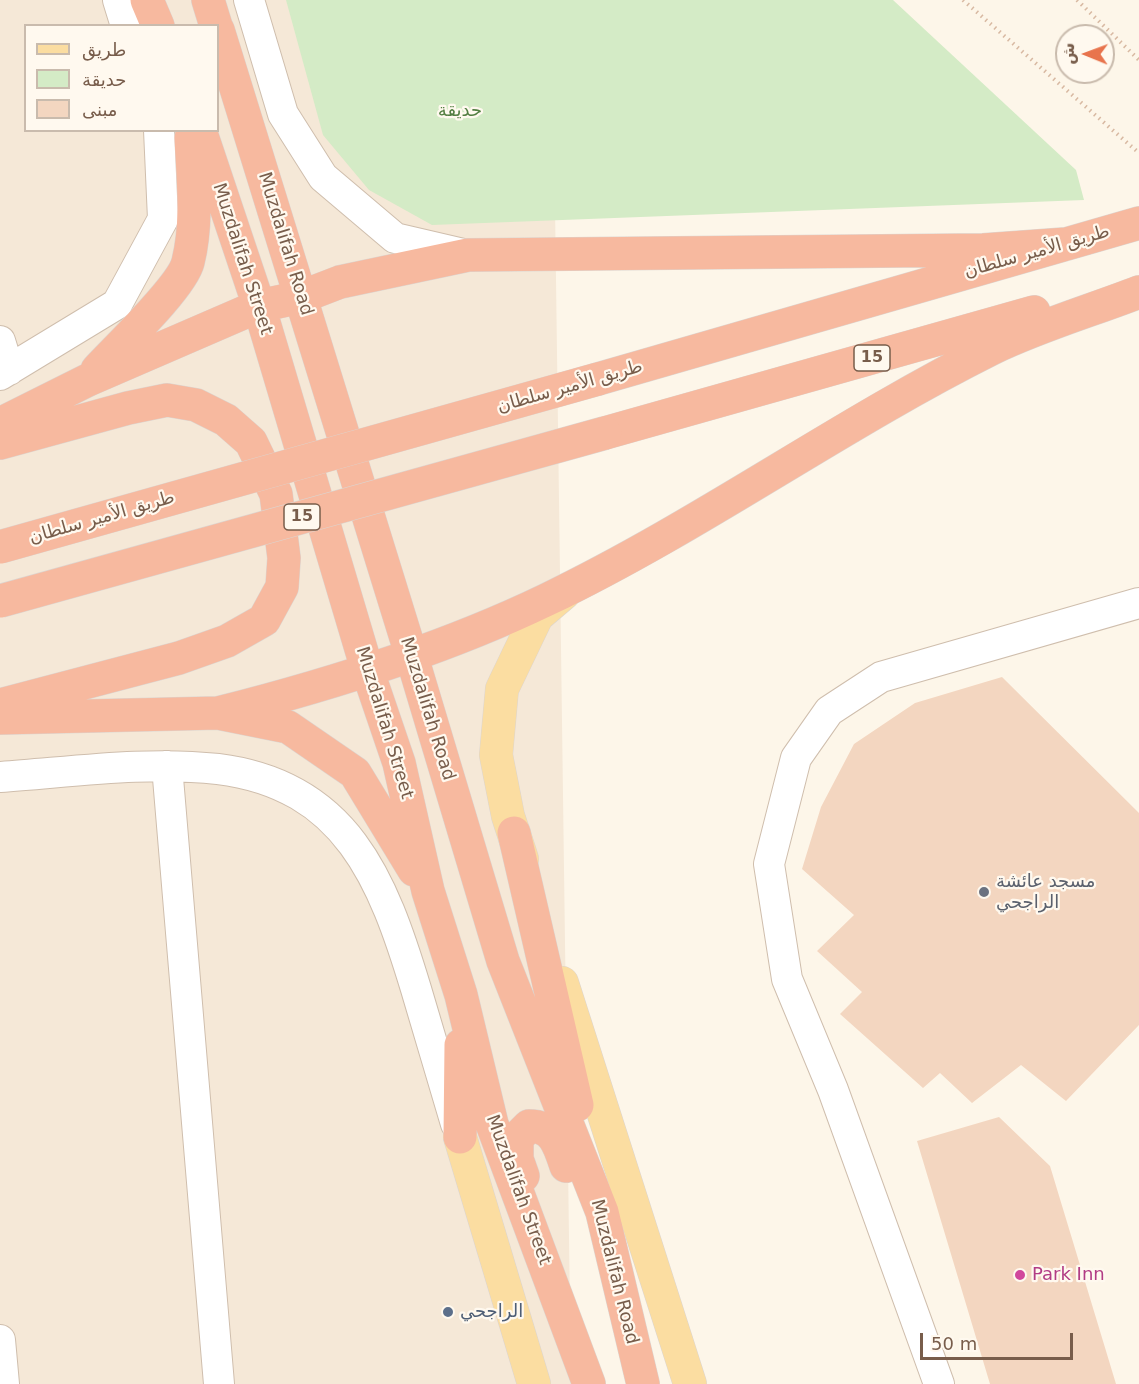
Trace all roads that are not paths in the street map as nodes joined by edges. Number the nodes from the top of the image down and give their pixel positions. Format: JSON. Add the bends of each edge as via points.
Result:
{"nodes":[{"id":1,"x":118,"y":0,"type":"edge"},
{"id":2,"x":147,"y":0,"type":"edge"},
{"id":3,"x":159,"y":0,"type":"edge"},
{"id":4,"x":208,"y":0,"type":"edge"},
{"id":5,"x":249,"y":0,"type":"edge"},
{"id":6,"x":125,"y":24,"type":"edge"},
{"id":7,"x":157,"y":24,"type":"edge"},
{"id":8,"x":166,"y":24,"type":"edge"},
{"id":9,"x":215,"y":24,"type":"edge"},
{"id":10,"x":219,"y":33,"type":"edge"},
{"id":11,"x":159,"y":132,"type":"edge"},
{"id":12,"x":190,"y":132,"type":"edge"},
{"id":13,"x":201,"y":132,"type":"edge"},
{"id":14,"x":1139,"y":223,"type":"edge"},
{"id":15,"x":1066,"y":244,"type":"junction"},
{"id":16,"x":468,"y":255,"type":"junction"},
{"id":17,"x":289,"y":257,"type":"junction"},
{"id":18,"x":247,"y":270,"type":"junction"},
{"id":19,"x":1139,"y":283,"type":"edge"},
{"id":20,"x":1139,"y":292,"type":"edge"},
{"id":21,"x":301,"y":297,"type":"junction"},
{"id":22,"x":259,"y":306,"type":"junction"},
{"id":23,"x":0,"y":341,"type":"edge"},
{"id":24,"x":5,"y":373,"type":"edge"},
{"id":25,"x":88,"y":380,"type":"junction"},
{"id":26,"x":0,"y":424,"type":"edge"},
{"id":27,"x":0,"y":443,"type":"edge"},
{"id":28,"x":0,"y":547,"type":"edge"},
{"id":29,"x":572,"y":587,"type":"junction"},
{"id":30,"x":0,"y":601,"type":"edge"},
{"id":31,"x":1139,"y":603,"type":"edge"},
{"id":32,"x":411,"y":654,"type":"junction"},
{"id":33,"x":367,"y":669,"type":"junction"},
{"id":34,"x":422,"y":692,"type":"junction"},
{"id":35,"x":378,"y":702,"type":"junction"},
{"id":36,"x":0,"y":705,"type":"edge"},
{"id":37,"x":218,"y":713,"type":"junction"},
{"id":38,"x":0,"y":718,"type":"edge"},
{"id":39,"x":167,"y":766,"type":"junction"},
{"id":40,"x":0,"y":777,"type":"edge"},
{"id":41,"x":514,"y":833,"type":"junction"},
{"id":42,"x":428,"y":891,"type":"junction"},
{"id":43,"x":461,"y":995,"type":"junction"},
{"id":44,"x":460,"y":1137,"type":"junction"},
{"id":45,"x":602,"y":1212,"type":"junction"},
{"id":46,"x":632,"y":1338,"type":"junction"},
{"id":47,"x":0,"y":1340,"type":"edge"},
{"id":48,"x":576,"y":1352,"type":"junction"},
{"id":49,"x":4,"y":1384,"type":"edge"},
{"id":50,"x":219,"y":1384,"type":"edge"},
{"id":51,"x":534,"y":1384,"type":"edge"},
{"id":52,"x":589,"y":1384,"type":"edge"},
{"id":53,"x":643,"y":1384,"type":"edge"},
{"id":54,"x":690,"y":1384,"type":"edge"},
{"id":55,"x":939,"y":1384,"type":"edge"}],
"edges":[{"from":1,"to":6,"type":"street"},
{"from":2,"to":7,"type":"highway"},
{"from":3,"to":8,"type":"highway"},
{"from":4,"to":9,"type":"highway"},
{"from":5,"to":16,"type":"street","via":[[283,114],[323,177],[395,237]]},
{"from":10,"to":17,"type":"highway","name":"Muzdalifah Road"},
{"from":11,"to":24,"type":"street","via":[[163,219],[117,304]]},
{"from":12,"to":25,"type":"highway","via":[[194,199],[188,263],[167,295]]},
{"from":13,"to":18,"type":"highway","name":"Muzdalifah Street"},
{"from":14,"to":15,"type":"highway","name":"طريق الأمير سلطان"},
{"from":15,"to":16,"type":"highway","via":[[983,250]]},
{"from":15,"to":28,"type":"highway","name":"طريق الأمير سلطان","bridge":true},
{"from":16,"to":21,"type":"highway","via":[[340,282]]},
{"from":17,"to":18,"type":"highway","via":[[284,287],[265,292]]},
{"from":17,"to":21,"type":"highway","name":"Muzdalifah Road"},
{"from":18,"to":22,"type":"highway","name":"Muzdalifah Street"},
{"from":19,"to":30,"type":"highway","number":"15","bridge":true},
{"from":20,"to":29,"type":"highway","via":[[993,348]]},
{"from":21,"to":22,"type":"highway"},
{"from":21,"to":32,"type":"highway","name":"Muzdalifah Road"},
{"from":22,"to":25,"type":"highway"},
{"from":22,"to":33,"type":"highway","name":"Muzdalifah Street"},
{"from":23,"to":24,"type":"street"},
{"from":25,"to":26,"type":"highway"},
{"from":27,"to":36,"type":"highway","via":[[167,400],[196,405],[225,420],[250,442],[276,494],[284,558],[282,588],[264,620],[227,641],[179,658]]},
{"from":29,"to":32,"type":"highway"},
{"from":29,"to":41,"type":"main road","via":[[537,616],[502,689],[496,755]]},
{"from":31,"to":55,"type":"street","via":[[881,677],[829,711],[796,758],[769,864],[787,979],[833,1090]]},
{"from":32,"to":33,"type":"highway"},
{"from":32,"to":34,"type":"highway","name":"Muzdalifah Road"},
{"from":33,"to":35,"type":"highway","name":"Muzdalifah Street"},
{"from":33,"to":37,"type":"highway","via":[[304,692]]},
{"from":34,"to":35,"type":"highway","via":[[404,675],[387,678]]},
{"from":34,"to":45,"type":"highway","name":"Muzdalifah Road","via":[[502,961]]},
{"from":35,"to":42,"type":"highway","name":"Muzdalifah Street","via":[[399,762]]},
{"from":37,"to":38,"type":"highway"},
{"from":37,"to":42,"type":"highway","via":[[288,727],[355,773]]},
{"from":39,"to":40,"type":"street"},
{"from":39,"to":44,"type":"street","via":[[220,770],[277,784],[314,803],[356,846],[390,908]]},
{"from":39,"to":50,"type":"street"},
{"from":41,"to":45,"type":"highway"},
{"from":41,"to":54,"type":"main road"},
{"from":42,"to":43,"type":"highway","name":"Muzdalifah Street"},
{"from":43,"to":44,"type":"highway"},
{"from":43,"to":48,"type":"highway","name":"Muzdalifah Street","via":[[492,1124]]},
{"from":44,"to":51,"type":"main road"},
{"from":45,"to":46,"type":"highway","name":"Muzdalifah Road"},
{"from":46,"to":48,"type":"highway","via":[[555,1136],[540,1126],[529,1126],[517,1138],[517,1159]]},
{"from":46,"to":53,"type":"highway","name":"Muzdalifah Road"},
{"from":47,"to":49,"type":"street"},
{"from":48,"to":52,"type":"highway","name":"Muzdalifah Street"}]}
